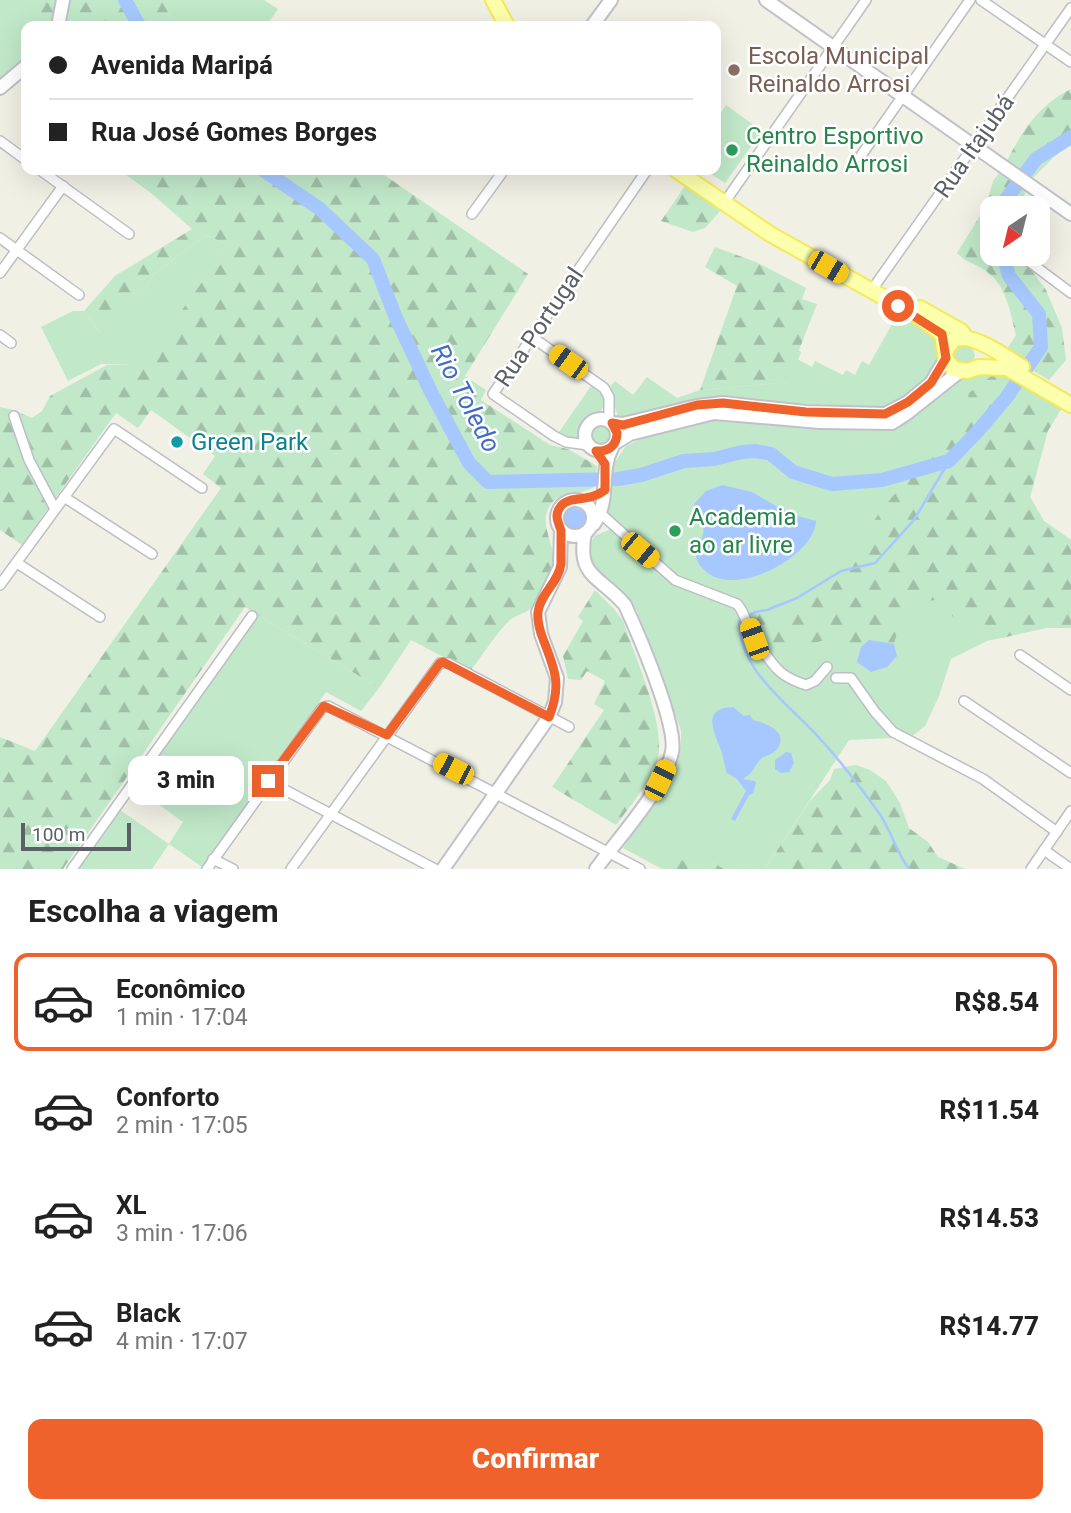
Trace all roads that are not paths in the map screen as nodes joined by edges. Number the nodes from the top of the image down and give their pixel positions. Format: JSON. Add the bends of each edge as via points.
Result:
{"nodes":[{"id":1,"x":63,"y":0,"type":"edge"},
{"id":2,"x":493,"y":0,"type":"edge"},
{"id":3,"x":504,"y":0,"type":"edge"},
{"id":4,"x":611,"y":0,"type":"edge"},
{"id":5,"x":620,"y":0,"type":"edge"},
{"id":6,"x":766,"y":0,"type":"edge"},
{"id":7,"x":866,"y":0,"type":"edge"},
{"id":8,"x":970,"y":0,"type":"edge"},
{"id":9,"x":981,"y":0,"type":"edge"},
{"id":10,"x":1071,"y":8,"type":"edge"},
{"id":11,"x":59,"y":21,"type":"edge"},
{"id":12,"x":504,"y":21,"type":"edge"},
{"id":13,"x":515,"y":21,"type":"edge"},
{"id":14,"x":596,"y":21,"type":"edge"},
{"id":15,"x":605,"y":21,"type":"edge"},
{"id":16,"x":1045,"y":44,"type":"junction"},
{"id":17,"x":833,"y":47,"type":"junction"},
{"id":18,"x":1071,"y":62,"type":"edge"},
{"id":19,"x":21,"y":70,"type":"edge"},
{"id":20,"x":0,"y":88,"type":"edge"},
{"id":21,"x":903,"y":96,"type":"junction"},
{"id":22,"x":0,"y":141,"type":"edge"},
{"id":23,"x":974,"y":146,"type":"junction"},
{"id":24,"x":21,"y":156,"type":"edge"},
{"id":25,"x":860,"y":157,"type":"dead end"},
{"id":26,"x":47,"y":175,"type":"edge"},
{"id":27,"x":500,"y":175,"type":"edge"},
{"id":28,"x":644,"y":175,"type":"edge"},
{"id":29,"x":683,"y":175,"type":"edge"},
{"id":30,"x":699,"y":175,"type":"edge"},
{"id":31,"x":63,"y":186,"type":"junction"},
{"id":32,"x":729,"y":196,"type":"junction"},
{"id":33,"x":1045,"y":196,"type":"edge"},
{"id":34,"x":1050,"y":200,"type":"edge"},
{"id":35,"x":472,"y":214,"type":"dead end"},
{"id":36,"x":1071,"y":214,"type":"edge"},
{"id":37,"x":129,"y":234,"type":"dead end"},
{"id":38,"x":0,"y":238,"type":"edge"},
{"id":39,"x":16,"y":250,"type":"junction"},
{"id":40,"x":1035,"y":266,"type":"edge"},
{"id":41,"x":0,"y":273,"type":"edge"},
{"id":42,"x":876,"y":284,"type":"junction"},
{"id":43,"x":1071,"y":293,"type":"edge"},
{"id":44,"x":79,"y":295,"type":"dead end"},
{"id":45,"x":0,"y":335,"type":"edge"},
{"id":46,"x":532,"y":337,"type":"junction"},
{"id":47,"x":970,"y":340,"type":"junction"},
{"id":48,"x":11,"y":343,"type":"dead end"},
{"id":49,"x":946,"y":354,"type":"junction"},
{"id":50,"x":1010,"y":364,"type":"junction"},
{"id":51,"x":966,"y":370,"type":"junction"},
{"id":52,"x":1037,"y":380,"type":"junction"},
{"id":53,"x":1071,"y":396,"type":"edge"},
{"id":54,"x":1071,"y":405,"type":"edge"},
{"id":55,"x":14,"y":416,"type":"dead end"},
{"id":56,"x":611,"y":422,"type":"junction"},
{"id":57,"x":613,"y":446,"type":"junction"},
{"id":58,"x":592,"y":448,"type":"junction"},
{"id":59,"x":606,"y":477,"type":"junction"},
{"id":60,"x":202,"y":488,"type":"dead end"},
{"id":61,"x":64,"y":497,"type":"junction"},
{"id":62,"x":580,"y":500,"type":"junction"},
{"id":63,"x":55,"y":509,"type":"junction"},
{"id":64,"x":593,"y":524,"type":"junction"},
{"id":65,"x":561,"y":530,"type":"junction"},
{"id":66,"x":152,"y":554,"type":"dead end"},
{"id":67,"x":17,"y":562,"type":"junction"},
{"id":68,"x":0,"y":585,"type":"edge"},
{"id":69,"x":252,"y":616,"type":"dead end"},
{"id":70,"x":100,"y":617,"type":"dead end"},
{"id":71,"x":1020,"y":656,"type":"dead end"},
{"id":72,"x":827,"y":667,"type":"dead end"},
{"id":73,"x":836,"y":678,"type":"dead end"},
{"id":74,"x":1071,"y":690,"type":"edge"},
{"id":75,"x":964,"y":701,"type":"dead end"},
{"id":76,"x":549,"y":717,"type":"junction"},
{"id":77,"x":569,"y":727,"type":"dead end"},
{"id":78,"x":387,"y":735,"type":"junction"},
{"id":79,"x":1071,"y":772,"type":"edge"},
{"id":80,"x":268,"y":781,"type":"junction"},
{"id":81,"x":497,"y":793,"type":"junction"},
{"id":82,"x":1071,"y":811,"type":"edge"},
{"id":83,"x":330,"y":814,"type":"junction"},
{"id":84,"x":1057,"y":832,"type":"junction"},
{"id":85,"x":1044,"y":850,"type":"junction"},
{"id":86,"x":609,"y":851,"type":"junction"},
{"id":87,"x":214,"y":859,"type":"junction"},
{"id":88,"x":72,"y":869,"type":"edge"},
{"id":89,"x":206,"y":869,"type":"edge"},
{"id":90,"x":233,"y":869,"type":"edge"},
{"id":91,"x":291,"y":869,"type":"edge"},
{"id":92,"x":435,"y":869,"type":"edge"},
{"id":93,"x":443,"y":869,"type":"edge"},
{"id":94,"x":596,"y":869,"type":"edge"},
{"id":95,"x":640,"y":869,"type":"edge"},
{"id":96,"x":1031,"y":869,"type":"edge"},
{"id":97,"x":1071,"y":869,"type":"edge"}],
"edges":[{"from":1,"to":11,"type":"street"},
{"from":2,"to":12,"type":"main road"},
{"from":3,"to":13,"type":"main road"},
{"from":4,"to":14,"type":"street"},
{"from":5,"to":15,"type":"street"},
{"from":6,"to":17,"type":"street"},
{"from":7,"to":17,"type":"street"},
{"from":8,"to":21,"type":"street"},
{"from":9,"to":16,"type":"street"},
{"from":10,"to":16,"type":"street","name":"Rua Itajubá"},
{"from":16,"to":18,"type":"street"},
{"from":16,"to":23,"type":"street","name":"Rua Itajubá"},
{"from":17,"to":21,"type":"street"},
{"from":17,"to":32,"type":"street"},
{"from":19,"to":20,"type":"street"},
{"from":21,"to":23,"type":"street"},
{"from":21,"to":25,"type":"street"},
{"from":22,"to":24,"type":"street"},
{"from":23,"to":33,"type":"street"},
{"from":23,"to":42,"type":"street","name":"Rua Itajubá"},
{"from":26,"to":31,"type":"street"},
{"from":27,"to":35,"type":"street"},
{"from":28,"to":46,"type":"street","name":"Rua Portugal"},
{"from":29,"to":49,"type":"main road","via":[[769,234],[919,317],[942,334]]},
{"from":30,"to":32,"type":"main road"},
{"from":31,"to":37,"type":"street"},
{"from":31,"to":39,"type":"street"},
{"from":32,"to":42,"type":"main road"},
{"from":34,"to":36,"type":"street"},
{"from":38,"to":39,"type":"street"},
{"from":39,"to":41,"type":"street"},
{"from":39,"to":44,"type":"street"},
{"from":40,"to":43,"type":"street"},
{"from":42,"to":47,"type":"main road"},
{"from":45,"to":48,"type":"street"},
{"from":46,"to":56,"type":"street","via":[[604,388]]},
{"from":46,"to":58,"type":"street","name":"Rua Portugal","via":[[493,396],[561,440]]},
{"from":47,"to":49,"type":"main road","via":[[953,340]]},
{"from":47,"to":50,"type":"main road"},
{"from":47,"to":51,"type":"main road","via":[[980,353],[977,365]]},
{"from":49,"to":51,"type":"main road","via":[[949,365]]},
{"from":49,"to":56,"type":"street","via":[[931,383],[885,414],[723,403],[697,405],[623,425]]},
{"from":50,"to":51,"type":"main road"},
{"from":50,"to":52,"type":"main road"},
{"from":51,"to":57,"type":"street","via":[[892,422],[828,422],[714,412],[630,434]]},
{"from":52,"to":53,"type":"main road"},
{"from":52,"to":54,"type":"main road"},
{"from":55,"to":63,"type":"street","via":[[29,460]]},
{"from":56,"to":57,"type":"street","via":[[617,433]]},
{"from":56,"to":58,"type":"street","via":[[597,419],[588,425],[585,435]]},
{"from":57,"to":58,"type":"street"},
{"from":57,"to":59,"type":"street"},
{"from":58,"to":59,"type":"street"},
{"from":59,"to":62,"type":"street","via":[[597,496]]},
{"from":59,"to":64,"type":"street"},
{"from":60,"to":61,"type":"street","via":[[117,429]]},
{"from":61,"to":63,"type":"street"},
{"from":61,"to":66,"type":"street"},
{"from":62,"to":64,"type":"street","via":[[592,510]]},
{"from":62,"to":65,"type":"street","via":[[568,500],[559,508],[556,519]]},
{"from":63,"to":67,"type":"street"},
{"from":64,"to":65,"type":"street","via":[[575,536]]},
{"from":64,"to":72,"type":"street","via":[[618,530],[675,580],[731,600],[776,670],[786,677],[806,685]]},
{"from":64,"to":86,"type":"street","via":[[583,556],[585,566],[625,605],[665,709],[673,749],[660,780]]},
{"from":65,"to":76,"type":"street","via":[[561,563],[538,612],[557,678]]},
{"from":67,"to":68,"type":"street"},
{"from":67,"to":70,"type":"street"},
{"from":69,"to":88,"type":"street"},
{"from":71,"to":74,"type":"street"},
{"from":73,"to":84,"type":"street","via":[[851,678],[892,732],[983,779]]},
{"from":75,"to":79,"type":"street"},
{"from":76,"to":77,"type":"street"},
{"from":76,"to":78,"type":"street","via":[[448,663],[440,663]]},
{"from":76,"to":81,"type":"street"},
{"from":78,"to":80,"type":"street","via":[[328,705]]},
{"from":78,"to":81,"type":"street"},
{"from":78,"to":83,"type":"street"},
{"from":80,"to":83,"type":"street"},
{"from":80,"to":87,"type":"street"},
{"from":81,"to":86,"type":"street"},
{"from":81,"to":93,"type":"street"},
{"from":82,"to":84,"type":"street"},
{"from":83,"to":91,"type":"street"},
{"from":83,"to":92,"type":"street"},
{"from":84,"to":85,"type":"street"},
{"from":85,"to":96,"type":"street"},
{"from":85,"to":97,"type":"street"},
{"from":86,"to":94,"type":"street"},
{"from":86,"to":95,"type":"street"},
{"from":87,"to":89,"type":"street"},
{"from":87,"to":90,"type":"street"}]}
